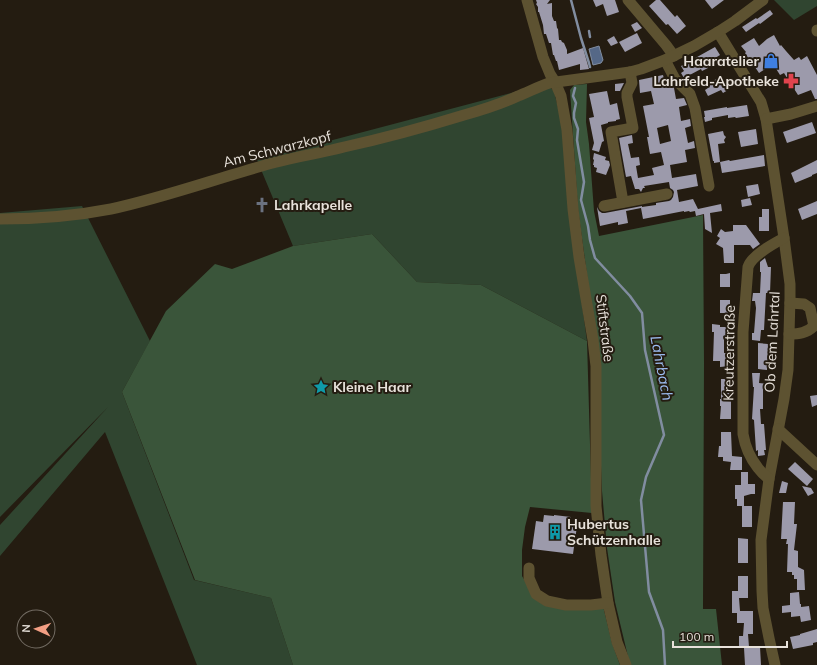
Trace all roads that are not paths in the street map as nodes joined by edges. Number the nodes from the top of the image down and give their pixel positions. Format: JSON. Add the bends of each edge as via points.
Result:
{"nodes":[{"id":1,"x":527,"y":0,"type":"edge"},
{"id":2,"x":628,"y":0,"type":"edge"},
{"id":3,"x":762,"y":0,"type":"edge"},
{"id":4,"x":718,"y":32,"type":"junction"},
{"id":5,"x":670,"y":58,"type":"junction"},
{"id":6,"x":630,"y":72,"type":"junction"},
{"id":7,"x":555,"y":82,"type":"junction"},
{"id":8,"x":817,"y":106,"type":"edge"},
{"id":9,"x":766,"y":119,"type":"junction"},
{"id":10,"x":709,"y":186,"type":"dead end"},
{"id":11,"x":667,"y":194,"type":"dead end"},
{"id":12,"x":623,"y":202,"type":"junction"},
{"id":13,"x":604,"y":206,"type":"dead end"},
{"id":14,"x":0,"y":219,"type":"edge"},
{"id":15,"x":784,"y":238,"type":"junction"},
{"id":16,"x":790,"y":303,"type":"junction"},
{"id":17,"x":789,"y":334,"type":"junction"},
{"id":18,"x":778,"y":429,"type":"junction"},
{"id":19,"x":817,"y":465,"type":"edge"},
{"id":20,"x":769,"y":479,"type":"junction"},
{"id":21,"x":529,"y":568,"type":"dead end"},
{"id":22,"x":608,"y":603,"type":"junction"},
{"id":23,"x":626,"y":665,"type":"edge"},
{"id":24,"x":775,"y":665,"type":"edge"}],
"edges":[{"from":1,"to":7,"type":"street","name":"Stiftstraße","via":[[543,57]]},
{"from":2,"to":5,"type":"street","via":[[666,44]]},
{"from":3,"to":4,"type":"street","name":"Am Schwarzkopf"},
{"from":4,"to":5,"type":"street","name":"Am Schwarzkopf"},
{"from":4,"to":9,"type":"street","name":"Ob dem Lahrtal","via":[[761,102]]},
{"from":5,"to":6,"type":"street","name":"Am Schwarzkopf"},
{"from":5,"to":10,"type":"street","via":[[675,79],[693,100]]},
{"from":6,"to":7,"type":"street","name":"Am Schwarzkopf"},
{"from":6,"to":12,"type":"street","via":[[632,83],[627,98],[633,128],[611,132]]},
{"from":7,"to":14,"type":"street","name":"Am Schwarzkopf","via":[[464,116],[361,143],[290,158],[136,203],[51,217]]},
{"from":7,"to":22,"type":"street","name":"Stiftstraße","via":[[561,96],[567,130],[573,209],[596,366],[596,506]]},
{"from":8,"to":9,"type":"street"},
{"from":9,"to":15,"type":"street","name":"Ob dem Lahrtal"},
{"from":11,"to":12,"type":"street"},
{"from":12,"to":13,"type":"street"},
{"from":15,"to":16,"type":"street","name":"Ob dem Lahrtal"},
{"from":15,"to":20,"type":"street","name":"Kreutzerstraße","via":[[772,244],[749,263],[743,332],[744,443],[758,468]]},
{"from":16,"to":17,"type":"street","name":"Ob dem Lahrtal"},
{"from":16,"to":17,"type":"street","via":[[804,304],[810,308],[814,326],[799,334]]},
{"from":17,"to":18,"type":"street","name":"Ob dem Lahrtal","via":[[788,370]]},
{"from":18,"to":19,"type":"street"},
{"from":18,"to":20,"type":"street","name":"Ob dem Lahrtal"},
{"from":20,"to":24,"type":"street","name":"Ob dem Lahrtal","via":[[761,540],[762,590],[765,621]]},
{"from":21,"to":22,"type":"street","via":[[529,578],[536,594],[547,601],[566,605]]},
{"from":22,"to":23,"type":"street","name":"Stiftstraße","via":[[617,642]]}]}
